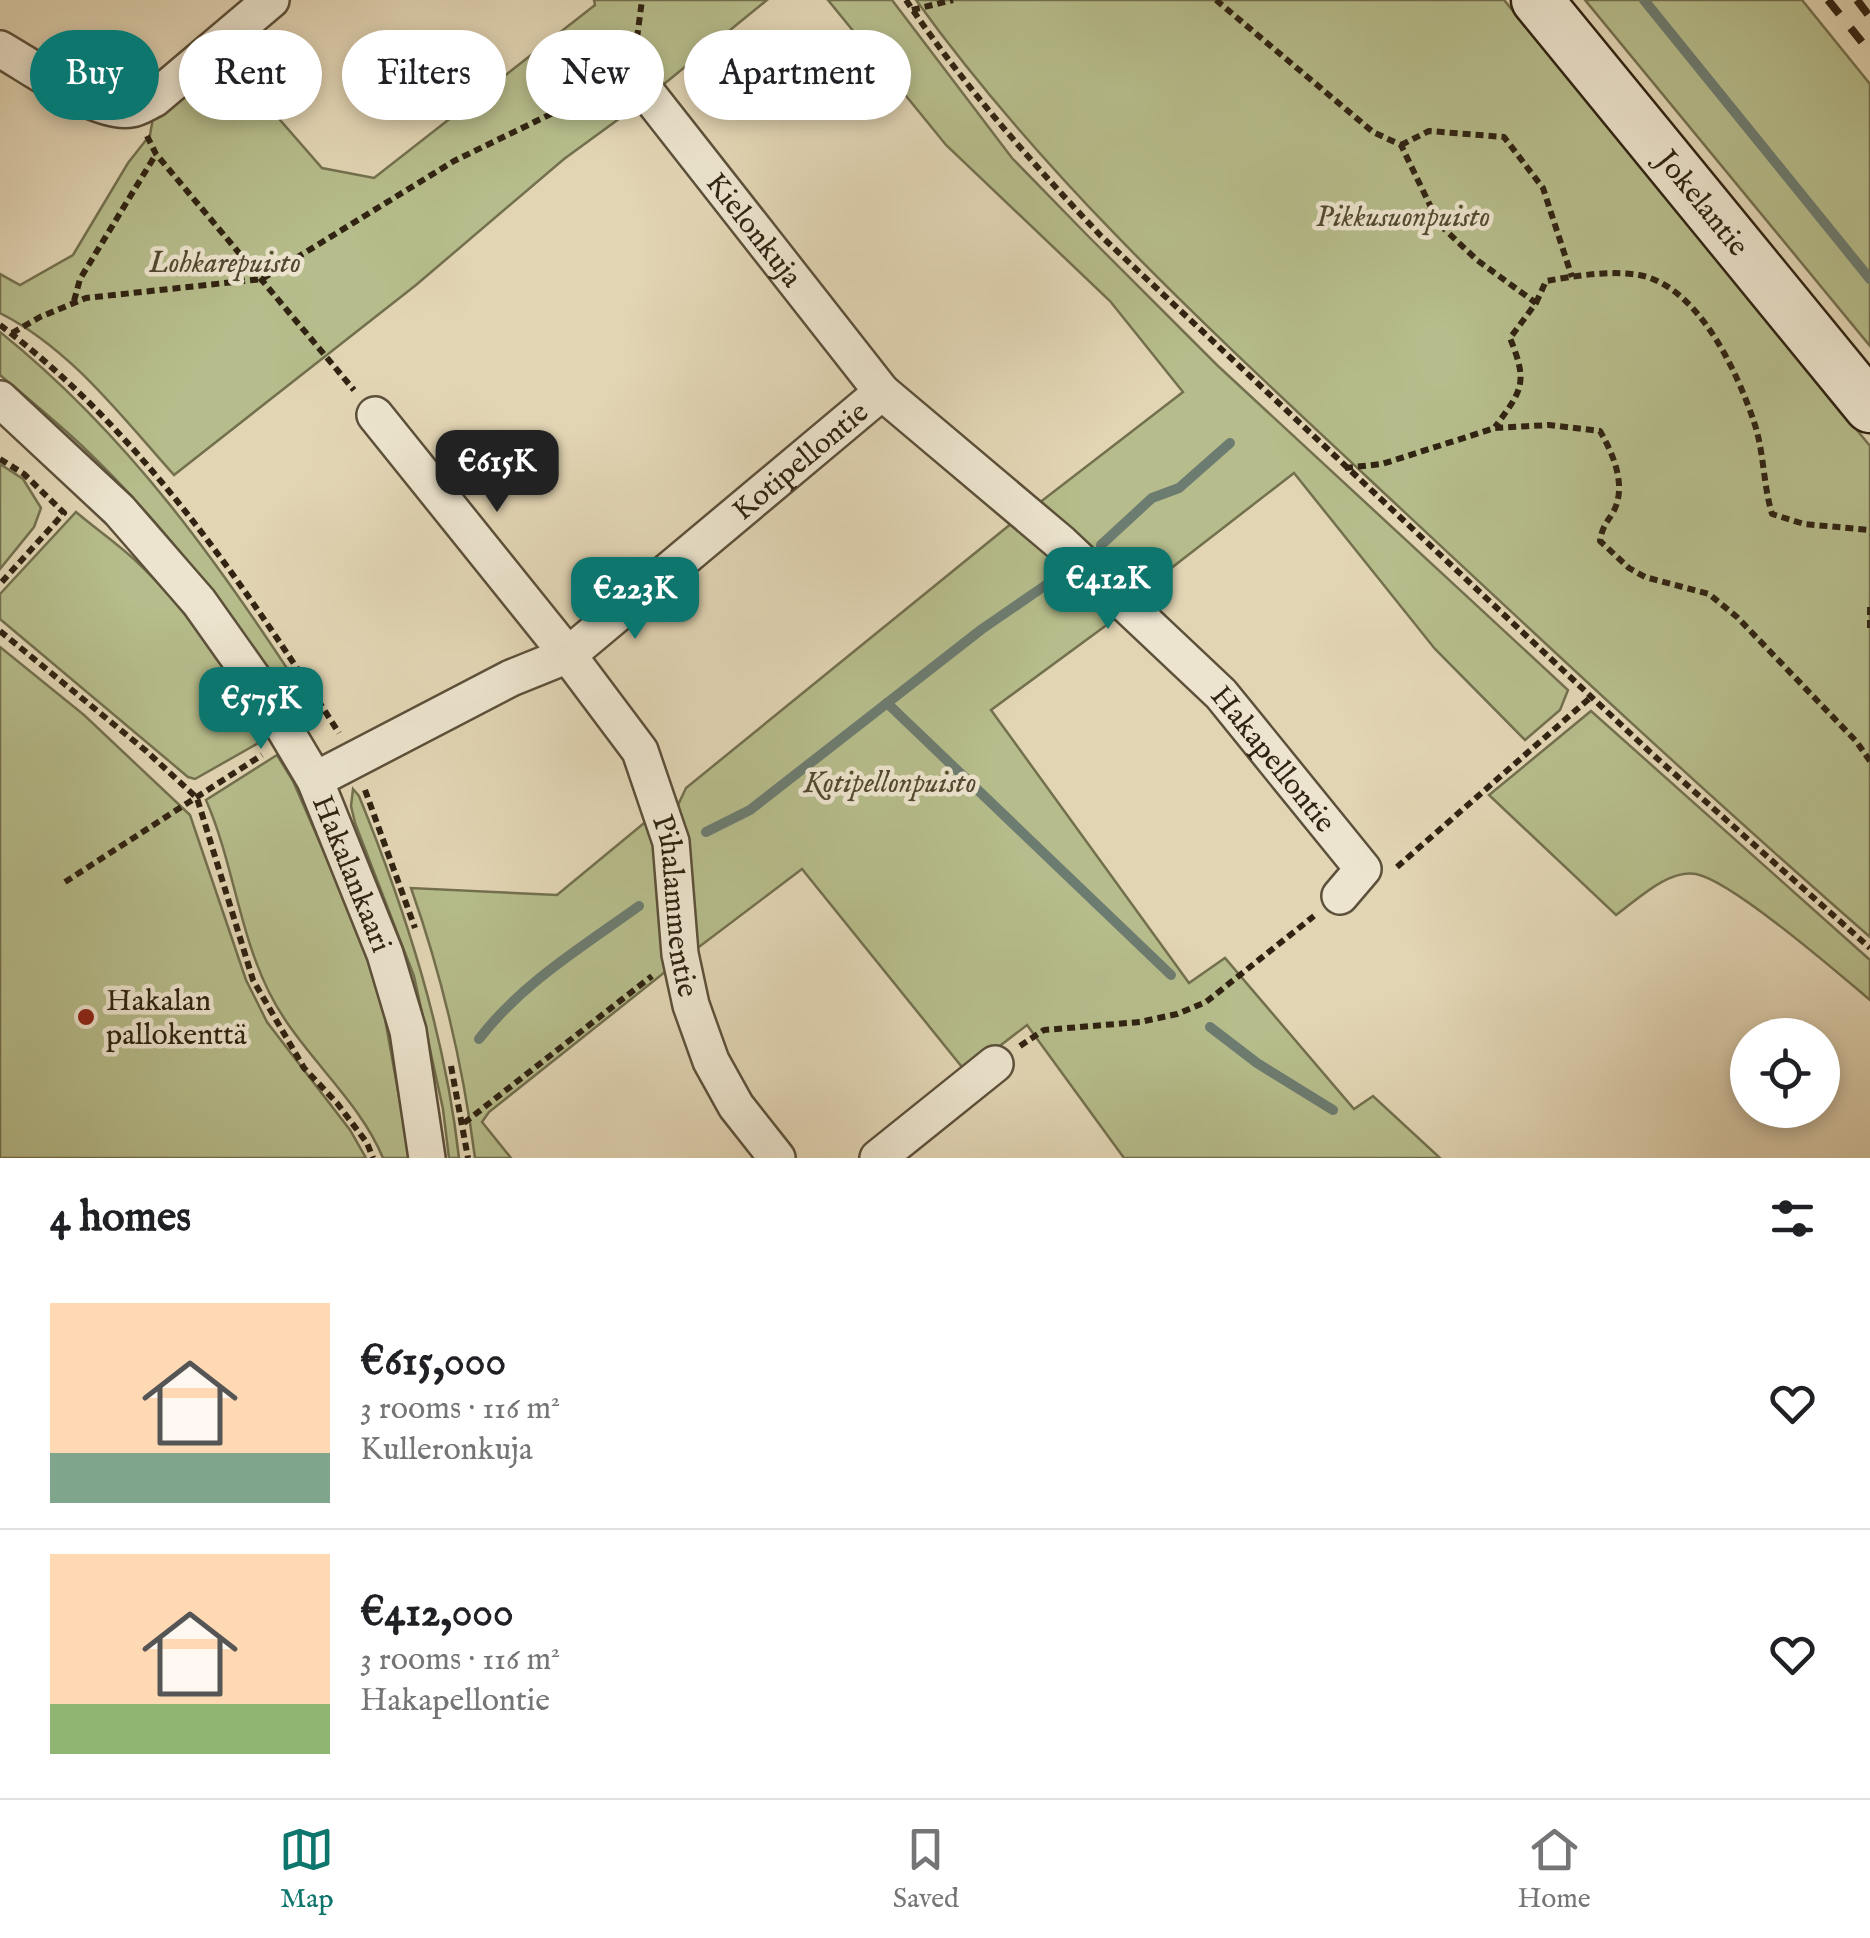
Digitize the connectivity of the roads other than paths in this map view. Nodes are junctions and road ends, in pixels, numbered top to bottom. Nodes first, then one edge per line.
1 (272, 0) edge
2 (1537, 0) edge
3 (0, 49) edge
4 (664, 114) edge
5 (882, 392) junction
6 (0, 399) edge
7 (1870, 407) edge
8 (375, 416) road end
9 (568, 656) junction
10 (315, 780) junction
11 (1340, 896) road end
12 (995, 1064) road end
13 (427, 1158) edge
14 (777, 1158) edge
15 (878, 1158) edge

1 - 3 street
2 - 7 main road, Jokelantie
4 - 5 street, Kielonkuja
5 - 9 street, Kotipellontie
5 - 11 street, Hakapellontie
6 - 10 street, Hakalankaari
8 - 9 street, Pihalammentie
9 - 10 street, Kotipellontie
9 - 14 street, Pihalammentie
10 - 13 street, Hakalankaari
12 - 15 street

